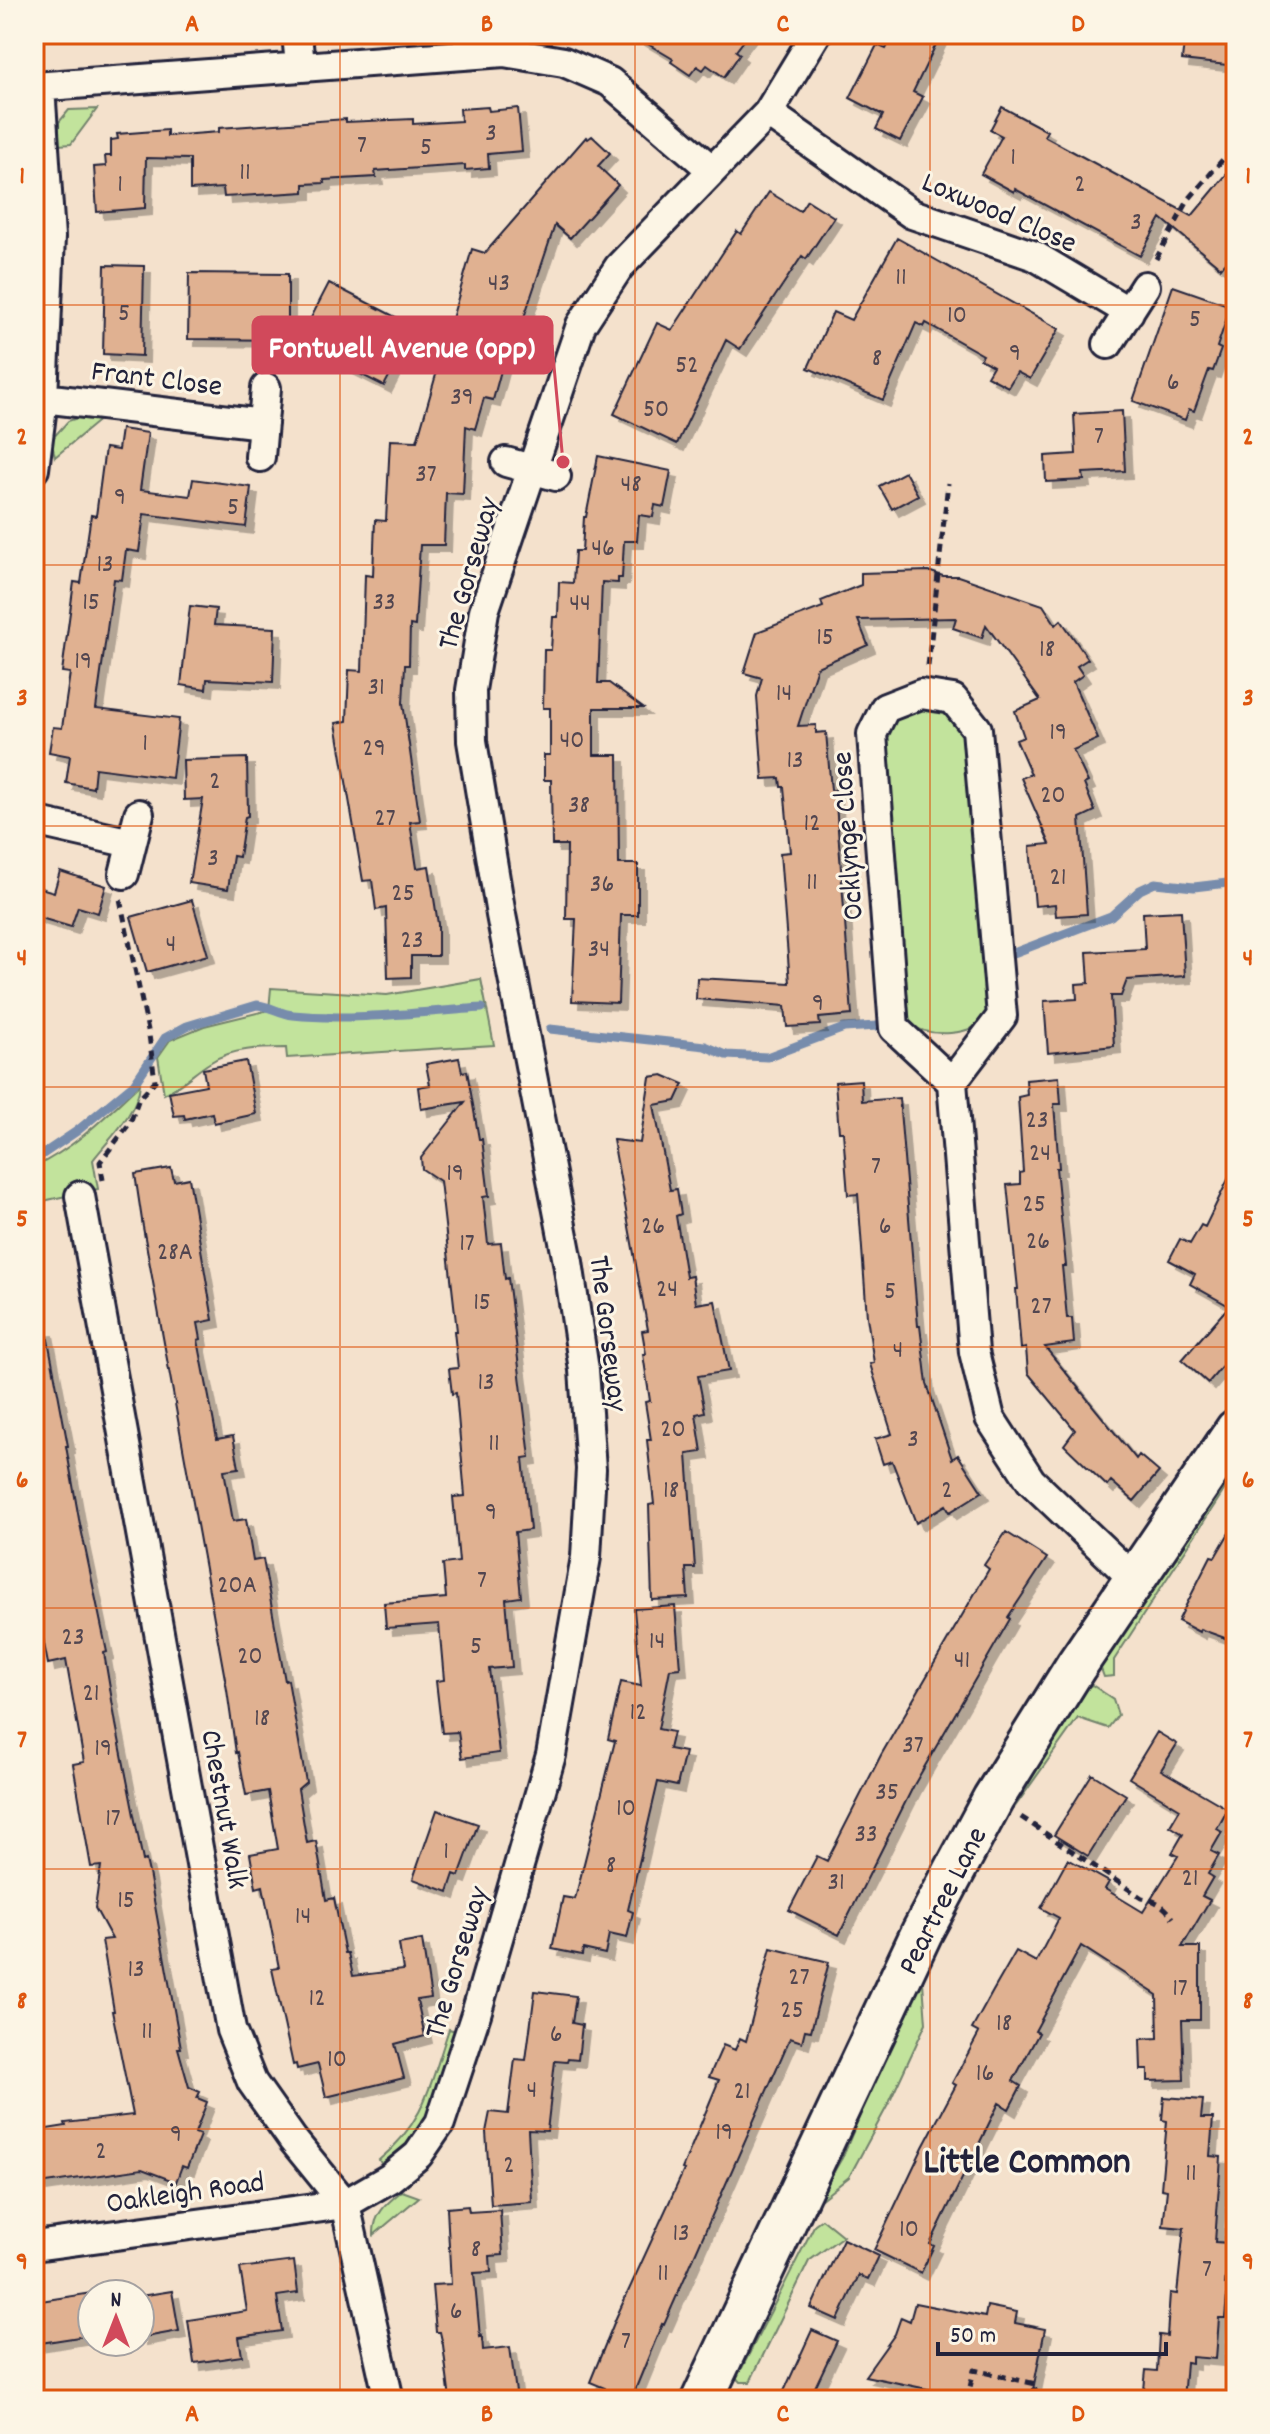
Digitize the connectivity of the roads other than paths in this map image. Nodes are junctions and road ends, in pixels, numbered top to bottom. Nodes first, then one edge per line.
1 (297, 34) edge
2 (816, 34) edge
3 (300, 66) junction
4 (37, 87) edge
5 (768, 113) junction
6 (712, 170) junction
7 (1145, 286) road end
8 (1129, 312) junction
9 (1108, 344) dead end
10 (266, 388) dead end
11 (43, 398) junction
12 (263, 424) junction
13 (260, 457) dead end
14 (34, 469) edge
15 (139, 814) dead end
16 (34, 821) edge
17 (131, 843) junction
18 (124, 874) road end
19 (952, 1082) junction
20 (81, 1201) road end
21 (1236, 1430) edge
22 (1136, 1581) junction
23 (345, 2204) junction
24 (34, 2246) edge
25 (389, 2400) edge
26 (702, 2400) edge

1 - 3 street
2 - 5 street, The Gorseway
3 - 4 street
3 - 6 street
4 - 11 street
5 - 6 street, The Gorseway
5 - 8 street, Loxwood Close
6 - 23 street, The Gorseway
7 - 8 street
8 - 9 street
10 - 12 street, Frant Close
11 - 12 street, Frant Close
11 - 14 street
12 - 13 street, Frant Close
15 - 17 street
16 - 17 street
17 - 18 street
19 - 19 street, Ocklynge Close
19 - 22 street
20 - 23 street, Chestnut Walk
21 - 22 street, Peartree Lane
22 - 26 street, Peartree Lane
23 - 24 street, Oakleigh Road
23 - 25 street, Chestnut Walk

